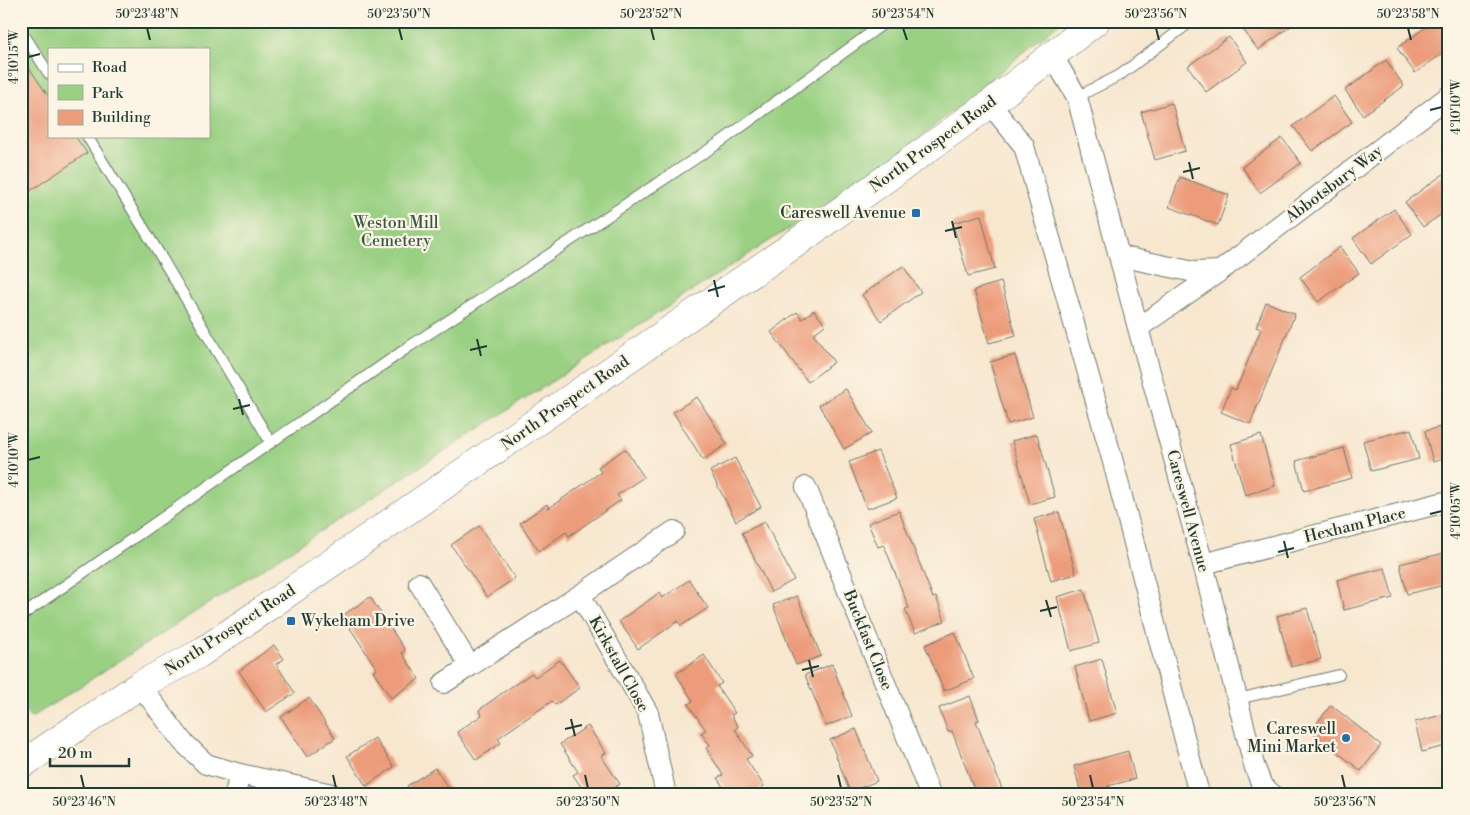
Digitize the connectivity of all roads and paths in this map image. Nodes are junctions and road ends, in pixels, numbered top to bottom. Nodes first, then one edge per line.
1 (887, 21) edge
2 (1096, 21) edge
3 (1192, 21) edge
4 (21, 30) edge
5 (1052, 55) junction
6 (48, 72) edge
7 (1449, 96) edge
8 (1077, 97) junction
9 (990, 104) junction
10 (88, 138) edge
11 (1119, 256) junction
12 (1220, 271) junction
13 (1138, 328) junction
14 (271, 443) junction
15 (806, 487) dead end
16 (1449, 501) edge
17 (674, 531) dead end
18 (1203, 564) junction
19 (419, 582) dead end
20 (580, 595) junction
21 (21, 616) edge
22 (470, 666) junction
23 (1339, 675) dead end
24 (444, 684) dead end
25 (140, 685) junction
26 (1238, 699) junction
27 (22, 761) edge
28 (240, 774) junction
29 (664, 793) edge
30 (234, 794) edge
31 (332, 794) edge
32 (930, 794) edge
33 (1199, 794) edge
34 (1272, 794) edge

1 - 14 lane
2 - 5 street, North Prospect Road
3 - 8 lane
4 - 6 lane
5 - 8 street, Careswell Avenue
5 - 9 street, North Prospect Road
7 - 12 street, Abbotsbury Way
8 - 11 street, Careswell Avenue
9 - 25 street, North Prospect Road
9 - 33 street
10 - 14 lane
11 - 12 street
11 - 13 street, Careswell Avenue
12 - 13 street, Abbotsbury Way
13 - 18 street, Careswell Avenue
14 - 21 lane
15 - 32 street, Buckfast Close
16 - 18 street, Hexham Place
17 - 20 street
18 - 26 street, Careswell Avenue
19 - 22 street
20 - 22 street
20 - 29 street, Kirkstall Close
22 - 24 street
23 - 26 lane
25 - 27 street, North Prospect Road
25 - 28 street
26 - 34 street, Careswell Avenue
28 - 30 street
28 - 31 street

